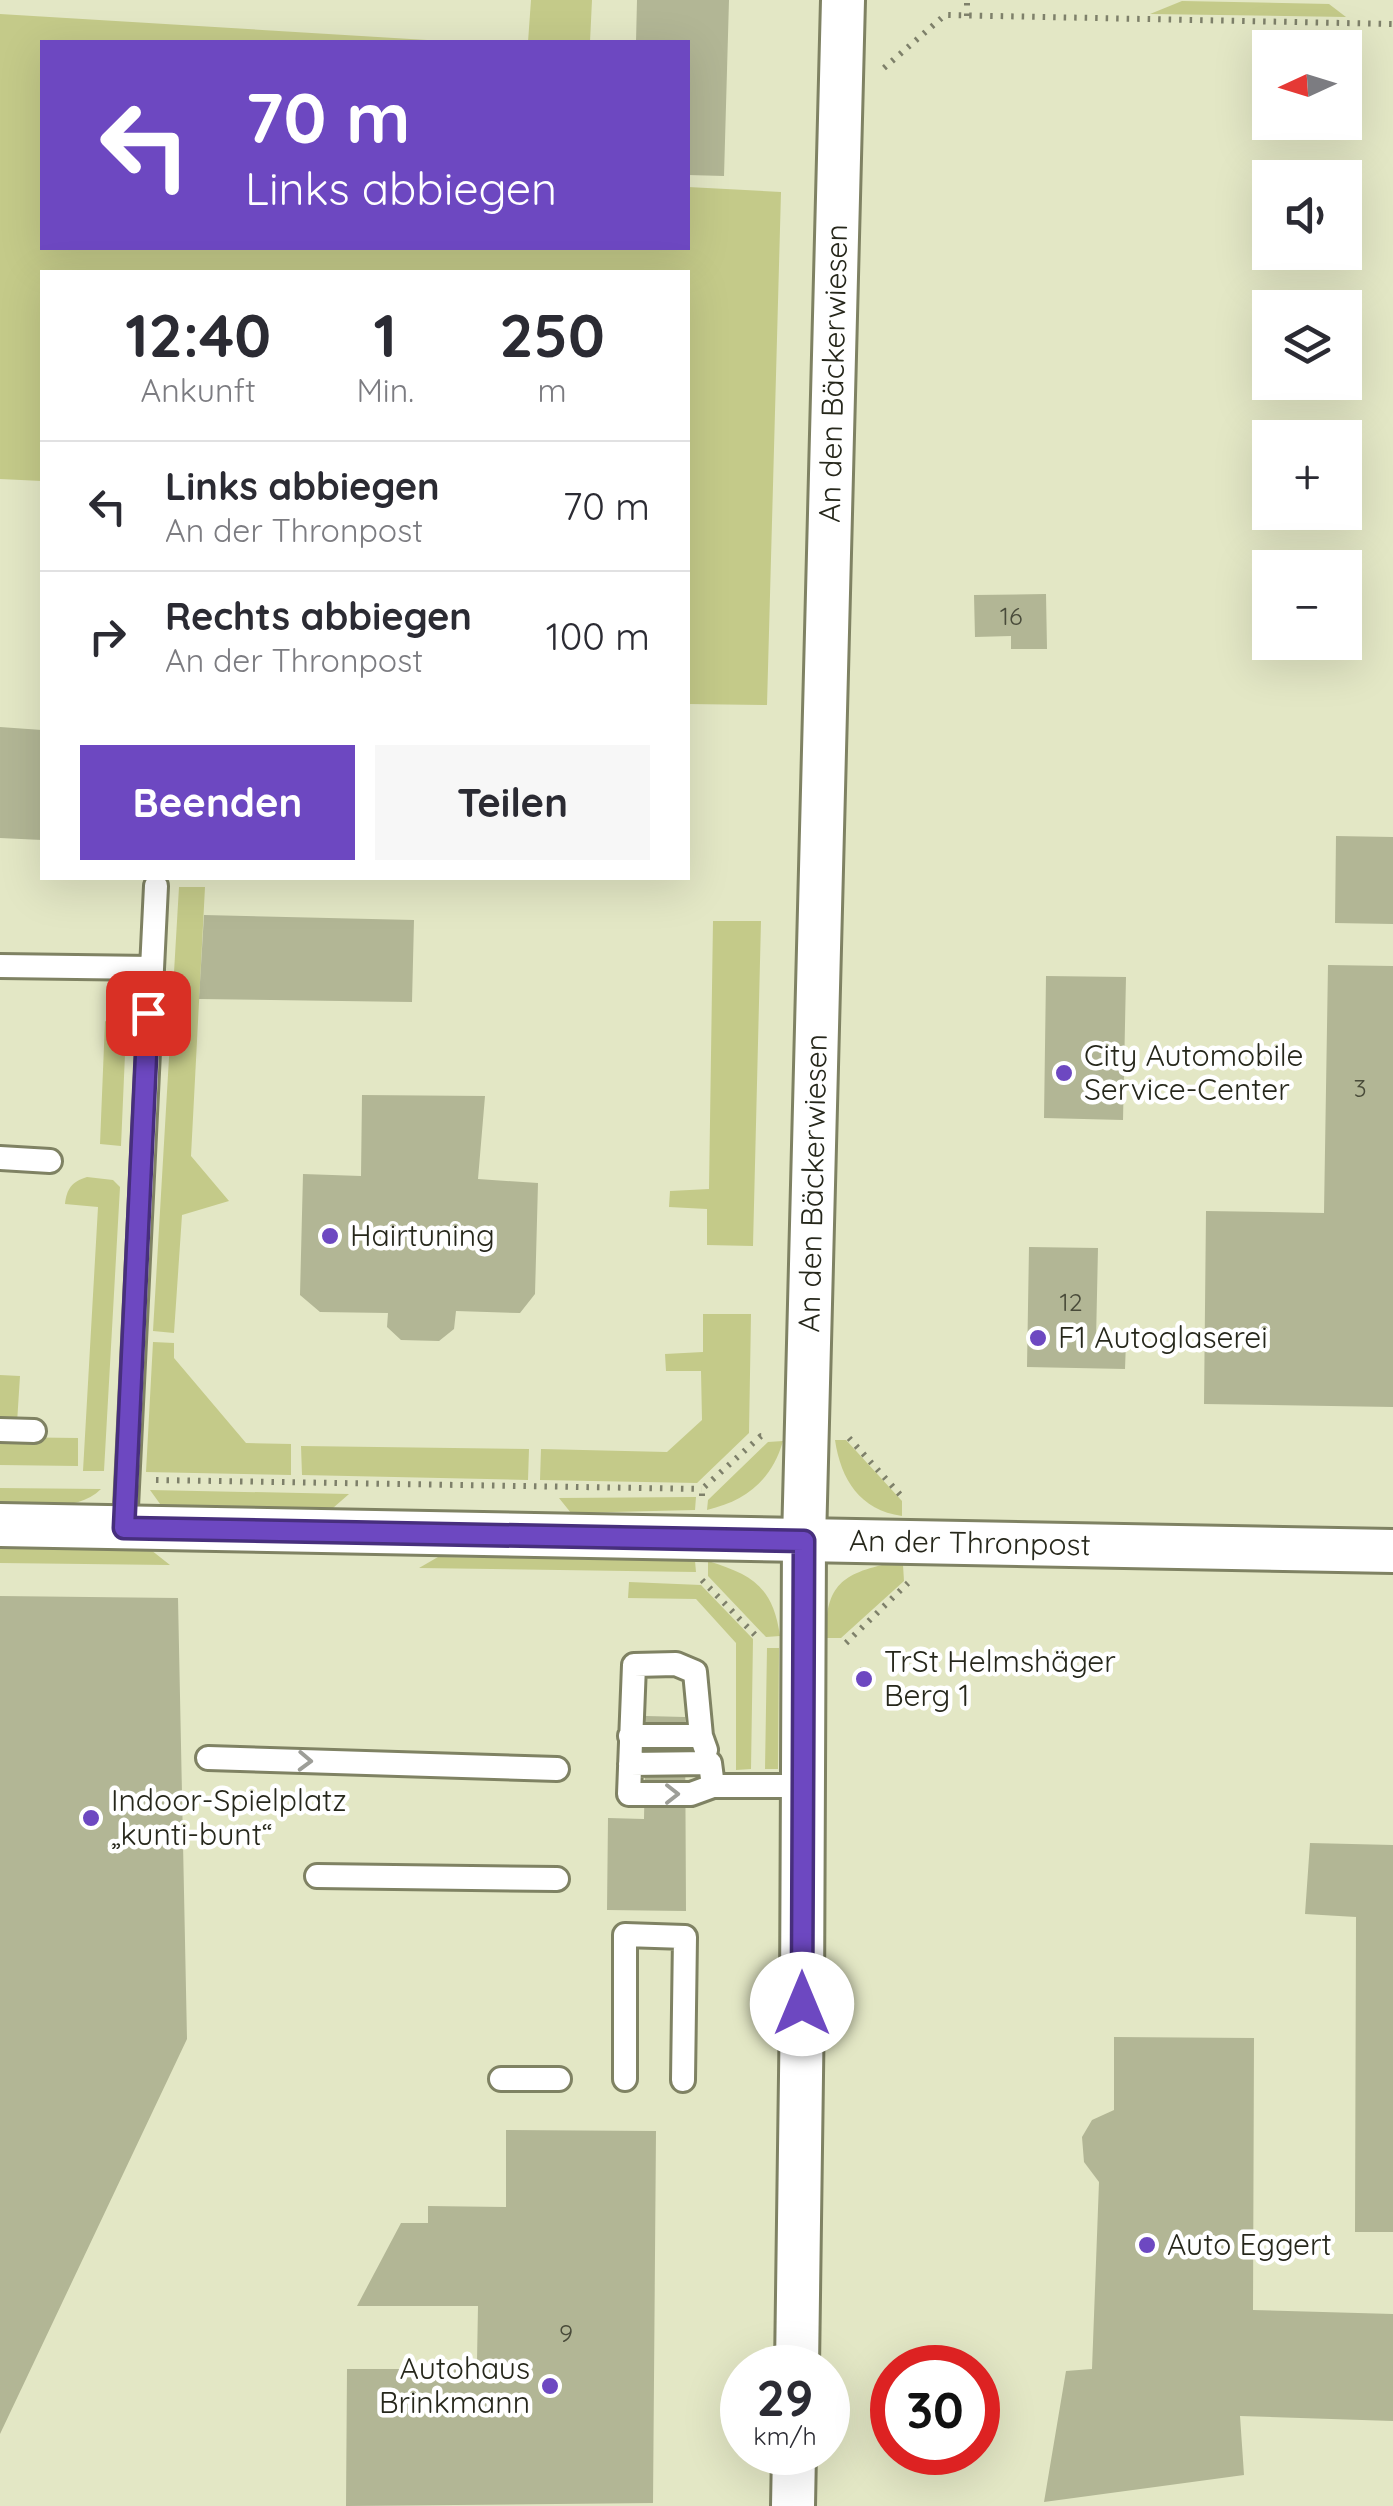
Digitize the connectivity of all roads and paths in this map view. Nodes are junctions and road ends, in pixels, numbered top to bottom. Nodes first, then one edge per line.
1 (843, 0) edge
2 (968, 0) edge
3 (967, 16) junction
4 (1393, 24) edge
5 (879, 73) dead end
6 (156, 886) dead end
7 (0, 966) edge
8 (152, 968) junction
9 (0, 1158) edge
10 (50, 1161) dead end
11 (0, 1430) edge
12 (34, 1431) dead end
13 (808, 1434) junction
14 (127, 1480) junction
15 (702, 1489) junction
16 (0, 1525) edge
17 (124, 1528) junction
18 (804, 1541) junction
19 (908, 1544) junction
20 (1393, 1551) edge
21 (702, 1559) junction
22 (802, 1644) junction
23 (630, 1736) junction
24 (701, 1736) junction
25 (208, 1758) dead end
26 (710, 1762) junction
27 (630, 1764) junction
28 (557, 1769) dead end
29 (713, 1786) junction
30 (802, 1786) junction
31 (317, 1876) dead end
32 (557, 1878) dead end
33 (501, 2079) dead end
34 (559, 2079) dead end
35 (624, 2080) dead end
36 (683, 2080) dead end
37 (796, 2345) edge
38 (794, 2475) edge
39 (793, 2506) edge

1 - 13 street, An den Bäckerwiesen
2 - 3 path
3 - 4 path
3 - 5 path
6 - 8 lane
7 - 8 lane
8 - 14 lane
9 - 10 lane
11 - 12 lane
13 - 15 path
13 - 18 street, An den Bäckerwiesen
13 - 19 path
14 - 15 path
14 - 17 lane
15 - 21 path
16 - 17 street, An der Thronpost
17 - 21 street, An der Thronpost
18 - 19 street, An der Thronpost
18 - 21 street, An der Thronpost
18 - 22 street, An den Bäckerwiesen
19 - 20 street, An der Thronpost
19 - 22 path
22 - 30 street, An den Bäckerwiesen
23 - 24 lane
23 - 24 lane
23 - 27 lane
24 - 26 lane
25 -> 28 lane
26 - 27 lane
26 - 29 lane
27 -> 29 lane
29 - 30 lane
30 - 37 street, An den Bäckerwiesen
31 - 32 lane
33 - 34 lane
35 - 36 lane
38 - 39 street

